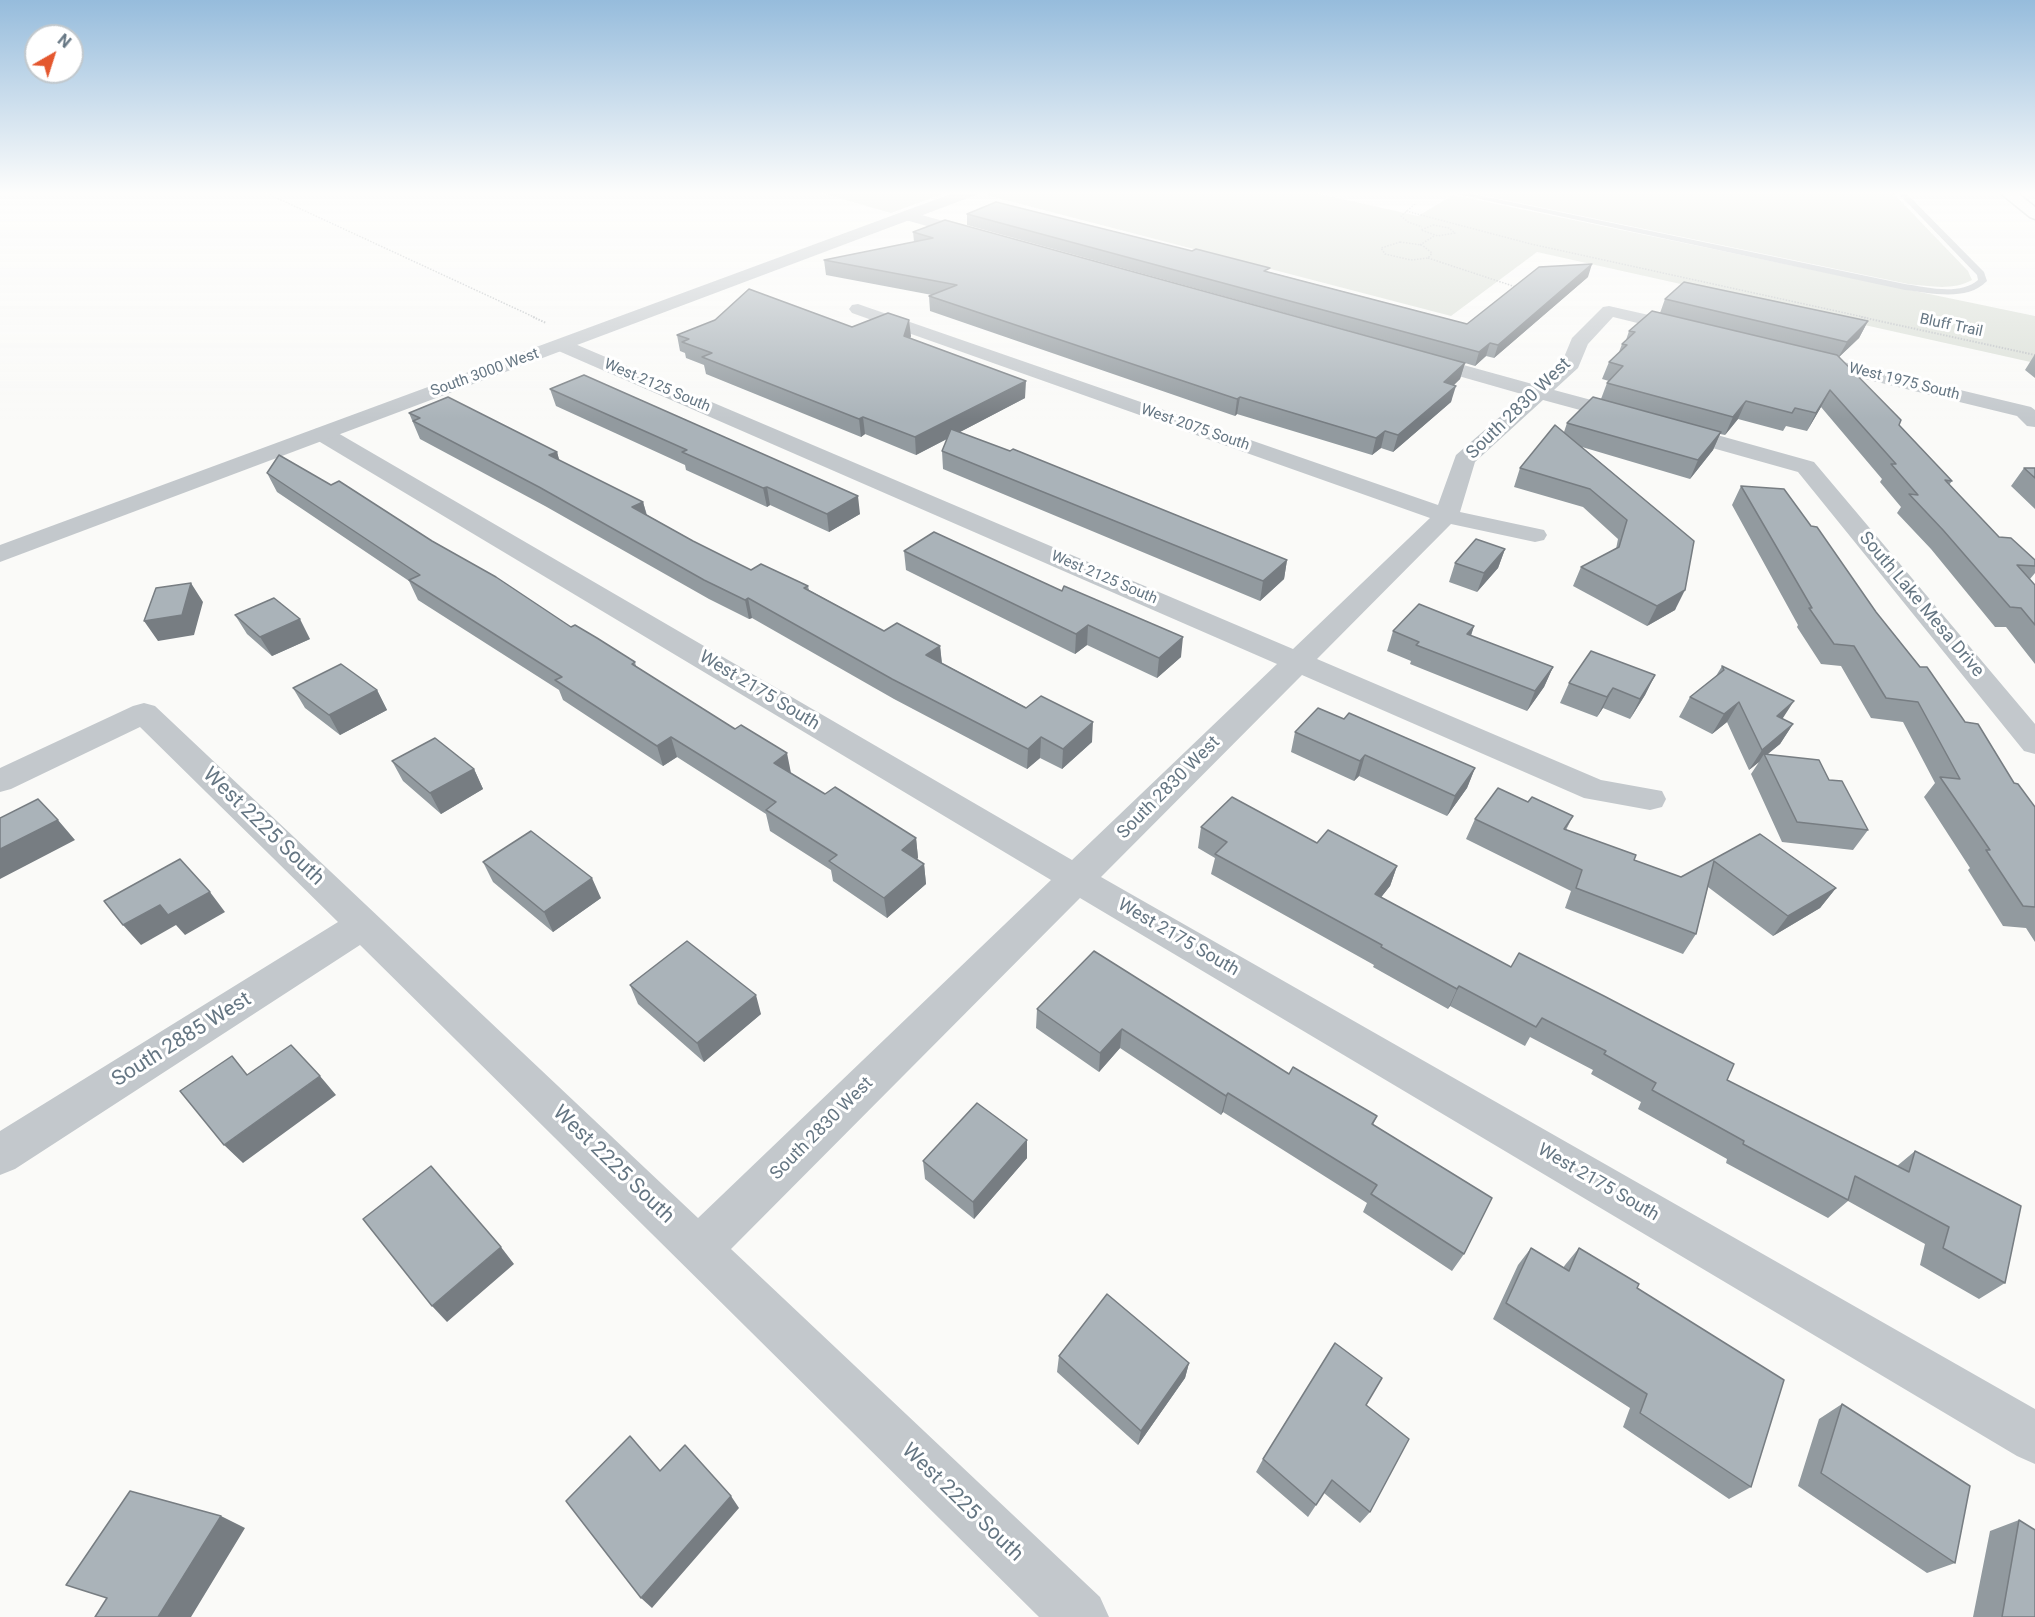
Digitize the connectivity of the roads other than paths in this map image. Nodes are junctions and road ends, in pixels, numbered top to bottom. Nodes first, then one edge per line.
1 (770, 267) edge
2 (1811, 267) edge
3 (1975, 267) edge
4 (858, 309) dead end
5 (1701, 333) edge
6 (570, 342) junction
7 (1396, 352) edge
8 (1793, 355) edge
9 (1539, 392) junction
10 (2029, 416) edge
11 (323, 434) junction
12 (1446, 516) junction
13 (1535, 535) dead end
14 (0, 554) edge
15 (1297, 662) junction
16 (2035, 744) edge
17 (0, 781) edge
18 (1650, 799) dead end
19 (1076, 879) junction
20 (364, 924) junction
21 (0, 1155) edge
22 (699, 1248) junction
23 (2035, 1438) edge
24 (1080, 1617) edge

1 - 6 street, South 3000 West
2 - 3 lane
4 - 12 street, West 2075 South
5 - 9 street, South 2830 West
6 - 11 street, South 3000 West
6 - 15 street, West 2125 South
7 - 9 street
8 - 10 street, West 1975 South
9 - 12 street, South 2830 West
9 - 16 street, South Lake Mesa Drive
11 - 14 street, South 3000 West
11 - 19 street, West 2175 South
12 - 13 street, West 2075 South
12 - 15 street, South 2830 West
15 - 18 street, West 2125 South
15 - 19 street, South 2830 West
17 - 20 street, West 2225 South
19 - 22 street, South 2830 West
19 - 23 street, West 2175 South
20 - 21 street, South 2885 West
20 - 22 street, West 2225 South
22 - 24 street, West 2225 South

